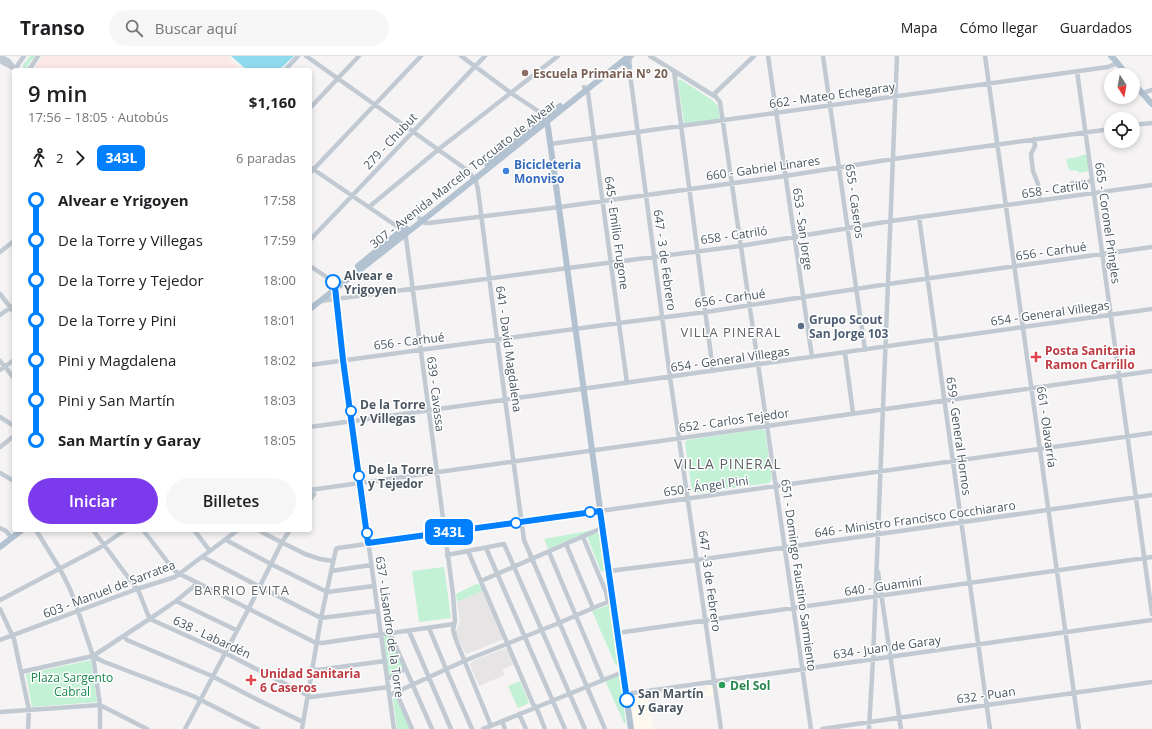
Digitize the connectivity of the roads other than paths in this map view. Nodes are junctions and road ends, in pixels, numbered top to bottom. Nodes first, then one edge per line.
1 (0, 56) edge
2 (24, 56) edge
3 (38, 56) edge
4 (298, 56) edge
5 (306, 56) edge
6 (359, 56) edge
7 (421, 56) edge
8 (461, 56) edge
9 (485, 56) edge
10 (558, 56) edge
11 (630, 56) edge
12 (650, 56) edge
13 (754, 56) edge
14 (768, 56) edge
15 (823, 56) edge
16 (897, 56) edge
17 (985, 56) edge
18 (1110, 56) edge
19 (623, 59) edge
20 (0, 61) edge
21 (1115, 64) junction
22 (475, 66) junction
23 (629, 66) junction
24 (12, 68) edge
25 (14, 68) edge
26 (17, 68) edge
27 (30, 68) edge
28 (287, 68) edge
29 (1119, 68) edge
30 (1121, 68) edge
31 (1077, 71) junction
32 (674, 72) junction
33 (338, 79) junction
34 (989, 83) junction
35 (586, 88) junction
36 (720, 88) junction
37 (1152, 90) edge
38 (1140, 91) edge
39 (512, 93) junction
40 (1143, 94) junction
41 (713, 95) junction
42 (895, 97) junction
43 (720, 102) junction
44 (1152, 104) edge
45 (375, 105) junction
46 (312, 106) edge
47 (831, 106) junction
48 (776, 113) junction
49 (546, 120) junction
50 (723, 121) junction
51 (1152, 123) edge
52 (1140, 125) edge
53 (682, 126) junction
54 (1104, 130) edge
55 (413, 132) junction
56 (638, 132) junction
57 (1085, 132) junction
58 (594, 138) junction
59 (1034, 139) junction
60 (550, 144) junction
61 (997, 144) junction
62 (439, 150) junction
63 (893, 159) junction
64 (839, 167) junction
65 (312, 169) edge
66 (312, 171) edge
67 (785, 176) junction
68 (474, 177) junction
69 (1092, 181) junction
70 (732, 183) junction
71 (1072, 183) dead end
72 (1152, 185) edge
73 (689, 188) junction
74 (1094, 193) junction
75 (646, 194) junction
76 (353, 195) junction
77 (602, 200) junction
78 (1040, 201) junction
79 (1006, 206) junction
80 (369, 207) junction
81 (560, 207) junction
82 (482, 216) junction
83 (919, 217) junction
84 (421, 219) junction
85 (891, 221) junction
86 (848, 228) junction
87 (403, 233) junction
88 (794, 236) junction
89 (312, 238) edge
90 (12, 243) edge
91 (740, 246) junction
92 (1152, 247) edge
93 (698, 251) junction
94 (0, 252) edge
95 (1102, 254) junction
96 (654, 256) junction
97 (611, 262) junction
98 (1015, 266) junction
99 (312, 267) edge
100 (568, 268) junction
101 (490, 278) junction
102 (927, 278) junction
103 (888, 284) junction
104 (335, 287) junction
105 (857, 288) junction
106 (412, 289) junction
107 (0, 294) edge
108 (803, 297) junction
109 (336, 299) junction
110 (319, 302) junction
111 (312, 303) edge
112 (12, 306) edge
113 (749, 306) junction
114 (312, 307) edge
115 (1152, 309) edge
116 (706, 312) junction
117 (0, 315) edge
118 (1111, 315) junction
119 (663, 317) junction
120 (619, 323) junction
121 (1023, 327) junction
122 (576, 328) junction
123 (497, 339) junction
124 (935, 339) junction
125 (885, 346) junction
126 (420, 350) junction
127 (866, 350) junction
128 (845, 353) junction
129 (812, 357) junction
130 (343, 360) junction
131 (0, 361) edge
132 (12, 361) edge
133 (312, 365) edge
134 (758, 365) junction
135 (4, 367) junction
136 (0, 370) edge
137 (713, 371) junction
138 (1152, 371) edge
139 (12, 376) edge
140 (1119, 376) junction
141 (670, 377) junction
142 (627, 383) junction
143 (1031, 388) junction
144 (584, 389) junction
145 (506, 400) junction
146 (944, 400) junction
147 (883, 409) junction
148 (428, 410) junction
149 (853, 413) junction
150 (0, 417) edge
151 (352, 421) junction
152 (12, 425) edge
153 (767, 426) junction
154 (312, 427) edge
155 (1152, 433) edge
156 (1128, 436) junction
157 (12, 438) edge
158 (679, 438) junction
159 (0, 447) edge
160 (1040, 449) junction
161 (592, 450) junction
162 (514, 461) junction
163 (953, 461) junction
164 (436, 472) junction
165 (880, 472) junction
166 (0, 473) edge
167 (12, 481) edge
168 (360, 482) junction
169 (775, 487) junction
170 (312, 492) edge
171 (1152, 495) edge
172 (1136, 497) junction
173 (687, 499) junction
174 (1048, 510) junction
175 (600, 511) junction
176 (521, 522) junction
177 (961, 522) junction
178 (0, 528) edge
179 (602, 528) junction
180 (15, 532) edge
181 (19, 532) edge
182 (37, 532) edge
183 (94, 532) edge
184 (122, 532) edge
185 (145, 532) edge
186 (196, 532) edge
187 (236, 532) edge
188 (263, 532) edge
189 (289, 532) edge
190 (444, 533) junction
191 (877, 534) junction
192 (11, 537) junction
193 (583, 537) junction
194 (226, 540) junction
195 (282, 542) junction
196 (368, 543) junction
197 (0, 544) edge
198 (566, 544) junction
199 (104, 545) junction
200 (0, 547) edge
201 (486, 548) junction
202 (784, 548) junction
203 (210, 551) junction
204 (468, 551) junction
205 (549, 552) junction
206 (447, 555) junction
207 (203, 557) junction
208 (1152, 557) edge
209 (1144, 558) junction
210 (532, 559) junction
211 (697, 560) junction
212 (333, 561) junction
213 (877, 561) junction
214 (271, 564) junction
215 (371, 565) junction
216 (515, 566) junction
217 (60, 569) junction
218 (1057, 570) junction
219 (331, 571) junction
220 (608, 572) junction
221 (498, 573) junction
222 (179, 574) junction
223 (481, 581) junction
224 (198, 583) junction
225 (969, 583) junction
226 (374, 586) junction
227 (260, 587) junction
228 (137, 589) junction
229 (327, 592) junction
230 (882, 596) junction
231 (875, 597) junction
232 (0, 600) edge
233 (176, 601) junction
234 (610, 602) junction
235 (249, 608) junction
236 (593, 608) junction
237 (0, 609) edge
238 (793, 609) junction
239 (78, 611) junction
240 (377, 611) junction
241 (1152, 614) edge
242 (576, 616) junction
243 (151, 618) junction
244 (321, 618) junction
245 (1152, 620) edge
246 (705, 621) junction
247 (559, 623) junction
248 (454, 624) junction
249 (429, 628) junction
250 (236, 630) junction
251 (542, 630) junction
252 (409, 631) junction
253 (1065, 632) junction
254 (390, 633) junction
255 (617, 633) junction
256 (380, 635) junction
257 (13, 636) junction
258 (124, 636) junction
259 (525, 637) junction
260 (0, 640) edge
261 (318, 643) junction
262 (507, 644) junction
263 (978, 644) junction
264 (225, 653) junction
265 (93, 656) junction
266 (891, 656) junction
267 (873, 659) junction
268 (385, 661) junction
269 (464, 661) junction
270 (313, 669) junction
271 (446, 669) junction
272 (802, 669) junction
273 (406, 670) junction
274 (21, 672) junction
275 (623, 672) junction
276 (212, 676) junction
277 (428, 678) junction
278 (387, 679) junction
279 (603, 680) junction
280 (714, 681) junction
281 (1152, 682) edge
282 (412, 685) junction
283 (389, 687) junction
284 (586, 687) junction
285 (396, 692) junction
286 (569, 693) junction
287 (1073, 693) junction
288 (626, 694) junction
289 (308, 695) junction
290 (390, 695) junction
291 (200, 699) junction
292 (553, 700) junction
293 (100, 705) junction
294 (987, 705) junction
295 (536, 707) junction
296 (29, 710) junction
297 (0, 712) edge
298 (519, 714) junction
299 (899, 717) junction
300 (502, 721) junction
301 (304, 722) junction
302 (869, 722) junction
303 (487, 728) edge
304 (28, 729) edge
305 (100, 729) edge
306 (147, 729) edge
307 (185, 729) edge
308 (258, 729) edge
309 (302, 729) edge
310 (394, 729) edge
311 (412, 729) edge
312 (432, 729) edge
313 (451, 729) edge
314 (472, 729) edge
315 (505, 729) edge
316 (526, 729) edge
317 (545, 729) edge
318 (565, 729) edge
319 (585, 729) edge
320 (604, 729) edge
321 (631, 729) edge
322 (721, 729) edge
323 (811, 729) edge
324 (822, 729) edge
325 (869, 729) edge
326 (901, 729) edge
327 (990, 729) edge
328 (1078, 729) edge

1 - 25 street
2 - 26 street
3 - 27 street
4 - 28 street
5 - 33 street
6 - 33 street
7 - 45 street
8 - 22 street
9 - 22 street, 279 - Chubut
10 - 39 street
11 - 19 main road, 307 - Avenida Marcelo Torcuato de Alvear
11 - 23 street, 647 - 3 de Febrero
12 - 32 street
13 - 36 street
14 - 48 street, 653 - San Jorge
15 - 47 street, 655 - Caseros
16 - 42 street
17 - 34 street, 661 - Olavarría
18 - 21 main road
18 - 30 main road
19 - 23 main road
19 - 35 main road, 307 - Avenida Marcelo Torcuato de Alvear
20 - 24 street
21 - 29 main road
21 - 31 street, 662 - Mateo Echegaray
22 - 39 street
22 - 55 street, 279 - Chubut
23 - 56 street, 647 - 3 de Febrero
31 - 34 street, 662 - Mateo Echegaray
31 - 57 street, 665 - Coronel Pringles
32 - 41 street
32 - 53 street
33 - 45 street
33 - 46 street
34 - 42 street, 662 - Mateo Echegaray
34 - 61 street, 661 - Olavarría
35 - 49 main road, 307 - Avenida Marcelo Torcuato de Alvear
35 - 58 street, 645 - Emilio Frugone
36 - 41 street
36 - 43 street, 651 - Domingo Faustino Sarmiento
37 - 40 street
38 - 40 main road
39 - 49 street
39 - 62 street
40 - 44 main road
41 - 43 street
42 - 47 street, 662 - Mateo Echegaray
42 - 63 street
43 - 50 street, 651 - Domingo Faustino Sarmiento
45 - 55 street
45 - 65 street
47 - 48 street, 662 - Mateo Echegaray
47 - 64 street, 655 - Caseros
48 - 50 street, 662 - Mateo Echegaray
48 - 67 street, 653 - San Jorge
49 - 60 main road
49 - 68 main road, 307 - Avenida Marcelo Torcuato de Alvear
50 - 53 street, 662 - Mateo Echegaray
50 - 70 street, 651 - Domingo Faustino Sarmiento
51 - 52 street
53 - 56 street, 662 - Mateo Echegaray
53 - 73 street
54 - 57 street, 660 - Gabriel Linares
55 - 62 street
55 - 76 street, 279 - Chubut
56 - 58 street, 662 - Mateo Echegaray
56 - 75 street, 647 - 3 de Febrero
57 - 59 street, 660 - Gabriel Linares
57 - 69 street, 665 - Coronel Pringles
58 - 60 street, 662 - Mateo Echegaray
58 - 77 street, 645 - Emilio Frugone
59 - 61 street, 660 - Gabriel Linares
59 - 78 street
60 - 81 main road
61 - 63 street, 660 - Gabriel Linares
61 - 79 street, 661 - Olavarría
62 - 68 street
62 - 80 street
63 - 64 street, 660 - Gabriel Linares
63 - 85 street
64 - 67 street, 660 - Gabriel Linares
64 - 86 street, 655 - Caseros
66 - 76 street
67 - 70 street, 660 - Gabriel Linares
67 - 88 street, 653 - San Jorge
68 - 82 street, 641 - David Magdalena
68 - 84 main road, 307 - Avenida Marcelo Torcuato de Alvear
69 - 71 street
69 - 74 street, 665 - Coronel Pringles
70 - 73 street, 660 - Gabriel Linares
70 - 91 street, 651 - Domingo Faustino Sarmiento
72 - 74 street, 658 - Catriló
73 - 75 street, 660 - Gabriel Linares
73 - 93 street
74 - 78 street, 658 - Catriló
74 - 95 street, 665 - Coronel Pringles
75 - 77 street, 660 - Gabriel Linares
75 - 96 street, 647 - 3 de Febrero
76 - 80 street
76 - 89 street, 279 - Chubut
77 - 81 street, 660 - Gabriel Linares
77 - 97 street, 645 - Emilio Frugone
78 - 79 street, 658 - Catriló
79 - 83 street, 658 - Catriló
79 - 98 street, 661 - Olavarría
80 - 87 street
81 - 82 street, 660 - Gabriel Linares
81 - 100 main road
82 - 84 street, 660 - Gabriel Linares
82 - 101 street, 641 - David Magdalena
83 - 85 street, 658 - Catriló
83 - 102 street, 659 - General Hornos
84 - 87 main road, 307 - Avenida Marcelo Torcuato de Alvear
85 - 86 street, 658 - Catriló
85 - 103 street
86 - 88 street, 658 - Catriló
86 - 105 street, 655 - Caseros
87 - 104 main road, 307 - Avenida Marcelo Torcuato de Alvear
87 - 106 street, 639 - Cavassa
88 - 91 street, 658 - Catriló
88 - 108 street, 653 - San Jorge
90 - 94 street
91 - 93 street, 658 - Catriló
91 - 113 street, 651 - Domingo Faustino Sarmiento
92 - 95 street, 656 - Carhué
93 - 96 street, 658 - Catriló
93 - 116 street
95 - 98 street, 656 - Carhué
95 - 118 street, 665 - Coronel Pringles
96 - 97 street, 658 - Catriló
96 - 119 street, 647 - 3 de Febrero
97 - 100 street, 658 - Catriló
97 - 120 street, 645 - Emilio Frugone
98 - 102 street, 656 - Carhué
98 - 121 street, 661 - Olavarría
99 - 104 street
100 - 101 street, 658 - Catriló
100 - 122 main road
101 - 106 street, 658 - Catriló
101 - 123 street, 641 - David Magdalena
102 - 103 street, 656 - Carhué
102 - 124 street, 659 - General Hornos
103 - 105 street, 656 - Carhué
103 - 125 street
104 - 109 street, 637 - Lisandro de la Torre
104 - 110 main road, 307 - Avenida Marcelo Torcuato de Alvear
104 - 111 main road, 307 - Avenida Marcelo Torcuato de Alvear
105 - 108 street, 656 - Carhué
105 - 127 street, 655 - Caseros
106 - 109 street, 658 - Catriló
106 - 126 street, 639 - Cavassa
107 - 112 street
108 - 113 street, 656 - Carhué
108 - 129 street, 653 - San Jorge
109 - 110 street, 658 - Catriló
109 - 130 street, 637 - Lisandro de la Torre
110 - 114 main road, 307 - Avenida Marcelo Torcuato de Alvear
112 - 117 street
113 - 116 street, 656 - Carhué
113 - 134 street, 651 - Domingo Faustino Sarmiento
115 - 118 street, 654 - General Villegas
116 - 119 street, 656 - Carhué
116 - 137 street
118 - 121 street, 654 - General Villegas
118 - 140 street, 665 - Coronel Pringles
119 - 120 street, 656 - Carhué
119 - 141 street, 647 - 3 de Febrero
120 - 122 street, 656 - Carhué
120 - 142 street, 645 - Emilio Frugone
121 - 124 street, 654 - General Villegas
121 - 143 street, 661 - Olavarría
122 - 123 street, 656 - Carhué
122 - 144 main road
123 - 126 street, 656 - Carhué
123 - 145 street, 641 - David Magdalena
124 - 125 street, 654 - General Villegas
124 - 146 street, 659 - General Hornos
125 - 127 street, 654 - General Villegas
125 - 147 street
126 - 130 street, 656 - Carhué
126 - 148 street, 639 - Cavassa
127 - 128 street, 654 - General Villegas
128 - 129 street, 654 - General Villegas
128 - 149 street
129 - 134 street, 654 - General Villegas
130 - 133 street, 656 - Carhué
130 - 151 street, 637 - Lisandro de la Torre
131 - 135 street
132 - 135 street
134 - 137 street, 654 - General Villegas
134 - 153 street, 651 - Domingo Faustino Sarmiento
135 - 136 street
135 - 139 street
137 - 141 street, 654 - General Villegas
138 - 140 street, 652 - Carlos Tejedor
140 - 143 street, 652 - Carlos Tejedor
140 - 156 street, 665 - Coronel Pringles
141 - 142 street, 654 - General Villegas
141 - 158 street, 647 - 3 de Febrero
142 - 144 street, 654 - General Villegas
143 - 146 street, 652 - Carlos Tejedor
143 - 160 street, 661 - Olavarría
144 - 145 street, 654 - General Villegas
144 - 161 main road
145 - 148 street, 654 - General Villegas
145 - 162 street, 641 - David Magdalena
146 - 147 street, 652 - Carlos Tejedor
146 - 163 street, 659 - General Hornos
147 - 149 street, 652 - Carlos Tejedor
147 - 165 street
148 - 151 street, 654 - General Villegas
148 - 164 street, 639 - Cavassa
149 - 153 street, 652 - Carlos Tejedor
150 - 152 street
151 - 154 street, 654 - General Villegas
151 - 168 street, 637 - Lisandro de la Torre
153 - 158 street, 652 - Carlos Tejedor
153 - 169 street, 651 - Domingo Faustino Sarmiento
155 - 156 street, 650 - Ángel Pini
156 - 160 street, 650 - Ángel Pini
156 - 172 street, 665 - Coronel Pringles
157 - 159 street
158 - 161 street, 652 - Carlos Tejedor
158 - 173 street, 647 - 3 de Febrero
160 - 163 street, 650 - Ángel Pini
160 - 174 street, 661 - Olavarría
161 - 162 street, 652 - Carlos Tejedor
161 - 175 main road
162 - 164 street, 652 - Carlos Tejedor
162 - 176 street, 641 - David Magdalena
163 - 165 street, 650 - Ángel Pini
163 - 177 street, 659 - General Hornos
164 - 168 street, 652 - Carlos Tejedor
164 - 190 street, 639 - Cavassa
165 - 169 street, 650 - Ángel Pini
165 - 191 street
166 - 167 street
168 - 170 street, 652 - Carlos Tejedor
168 - 196 street, 637 - Lisandro de la Torre
169 - 173 street, 650 - Ángel Pini
169 - 202 street, 651 - Domingo Faustino Sarmiento
171 - 172 street, 646 - Ministro Francisco Cocchiararo
172 - 174 street, 646 - Ministro Francisco Cocchiararo
172 - 209 street, 665 - Coronel Pringles
173 - 175 street, 650 - Ángel Pini
173 - 211 street, 647 - 3 de Febrero
174 - 177 street, 646 - Ministro Francisco Cocchiararo
174 - 218 street, 661 - Olavarría
175 - 176 street, 650 - Ángel Pini
175 - 179 main road
176 - 190 street, 650 - Ángel Pini
176 - 210 street, 641 - David Magdalena
177 - 191 street, 646 - Ministro Francisco Cocchiararo
177 - 225 street, 659 - General Hornos
178 - 192 street
179 - 193 street
179 - 220 main road
180 - 192 main road
181 - 192 main road
182 - 217 street
183 - 199 street
184 - 199 street
185 - 222 street
186 - 203 street
187 - 194 street, 603 - Manuel de Sarratea
188 - 195 street
189 - 195 street
190 - 196 street, 650 - Ángel Pini
190 - 206 street, 639 - Cavassa
191 - 202 street, 646 - Ministro Francisco Cocchiararo
191 - 213 street
192 - 197 main road
192 - 200 main road
193 - 198 street
193 - 234 street
194 - 203 street, 603 - Manuel de Sarratea
194 - 214 street
195 - 212 street
195 - 214 street
196 - 212 street, 650 - Ángel Pini
196 - 215 street, 637 - Lisandro de la Torre
198 - 205 street
198 - 236 street
199 - 217 street
199 - 228 street
201 - 204 street
201 - 216 street
201 - 221 street
202 - 211 street, 646 - Ministro Francisco Cocchiararo
202 - 238 street, 651 - Domingo Faustino Sarmiento
203 - 207 street, 603 - Manuel de Sarratea
204 - 206 street
204 - 223 street
205 - 210 street
205 - 242 street
206 - 248 street, 639 - Cavassa
207 - 222 street, 603 - Manuel de Sarratea
207 - 227 street
208 - 209 street, 640 - Guaminí
209 - 218 street, 640 - Guaminí
209 - 241 street, 665 - Coronel Pringles
210 - 216 street
210 - 247 street, 641 - David Magdalena
211 - 220 street, 646 - Ministro Francisco Cocchiararo
211 - 246 street, 647 - 3 de Febrero
212 - 219 street
213 - 230 street
213 - 231 street
214 - 227 street
214 - 229 street
215 - 219 street
215 - 226 street, 637 - Lisandro de la Torre
216 - 221 street
216 - 251 street
217 - 232 street
217 - 239 street
218 - 225 street, 640 - Guaminí
218 - 253 street, 661 - Olavarría
219 - 229 street
220 - 234 main road
221 - 223 street
221 - 259 street
222 - 224 street
222 - 228 street, 603 - Manuel de Sarratea
223 - 262 street
224 - 233 street
224 - 235 street
225 - 230 street, 640 - Guaminí
225 - 263 street, 659 - General Hornos
226 - 229 street
226 - 240 street, 637 - Lisandro de la Torre
227 - 235 street
227 - 244 street
228 - 239 street, 603 - Manuel de Sarratea
228 - 243 street
229 - 244 street
230 - 231 street, 640 - Guaminí
230 - 266 street
231 - 238 street, 640 - Guaminí
231 - 267 street
233 - 243 street
233 - 250 street
234 - 236 street
234 - 255 main road
235 - 250 street
235 - 261 street
236 - 242 street
237 - 257 street
238 - 246 street, 640 - Guaminí
238 - 272 street, 651 - Domingo Faustino Sarmiento
239 - 257 street, 603 - Manuel de Sarratea
239 - 265 street
240 - 244 street
240 - 256 street, 637 - Lisandro de la Torre
242 - 247 street
242 - 279 street
243 - 258 street
243 - 264 street, 638 - Labardén
244 - 261 street
245 - 253 street, 634 - Juan de Garay
246 - 255 street, 640 - Guaminí
246 - 280 street, 647 - 3 de Febrero
247 - 251 street
247 - 284 street, 641 - David Magdalena
248 - 249 street
248 - 269 street, 639 - Cavassa
249 - 252 street
249 - 271 street
250 - 264 street
251 - 259 street
251 - 286 street
252 - 254 street
252 - 277 street
253 - 263 street, 634 - Juan de Garay
253 - 287 street, 661 - Olavarría
254 - 256 street
254 - 273 street
255 - 275 main road
256 - 261 street
256 - 268 street, 637 - Lisandro de la Torre
257 - 260 street, 603 - Manuel de Sarratea
257 - 274 street
258 - 265 street
258 - 276 street
259 - 262 street
259 - 292 street
261 - 270 street
262 - 269 street
262 - 295 street
263 - 266 street, 634 - Juan de Garay
263 - 294 street, 659 - General Hornos
264 - 276 street
264 - 289 street, 638 - Labardén
265 - 274 street
265 - 291 street
265 - 293 street
266 - 267 street, 634 - Juan de Garay
266 - 299 street
267 - 272 street, 634 - Juan de Garay
267 - 302 street
268 - 270 street
268 - 278 street, 637 - Lisandro de la Torre
269 - 271 street
269 - 303 street, 639 - Cavassa
270 - 289 street
271 - 277 street
271 - 314 street
272 - 280 street, 634 - Juan de Garay
272 - 323 street, 651 - Domingo Faustino Sarmiento
273 - 278 street
273 - 282 street
274 - 296 street
275 - 279 street
275 - 288 main road
276 - 291 street
276 - 301 street
277 - 282 street
277 - 313 street
278 - 283 street, 637 - Lisandro de la Torre
279 - 284 street
280 - 288 street, 634 - Juan de Garay
280 - 322 street, 647 - 3 de Febrero
281 - 287 street, 632 - Puan
282 - 285 street
282 - 312 street
283 - 289 street, 638 - Labardén
283 - 290 street, 637 - Lisandro de la Torre
284 - 286 street
284 - 320 street, 641 - David Magdalena
285 - 290 street
285 - 311 street
286 - 292 street
286 - 319 street
287 - 294 street, 632 - Puan
287 - 328 street, 661 - Olavarría
288 - 321 main road
289 - 301 street
290 - 310 street, 637 - Lisandro de la Torre
291 - 307 street
291 - 308 street
292 - 295 street
292 - 318 street
293 - 296 street
293 - 305 street
293 - 306 street
294 - 299 street, 632 - Puan
294 - 327 street, 659 - General Hornos
295 - 298 street
295 - 317 street
296 - 297 street
296 - 304 street
298 - 300 street
298 - 316 street
299 - 302 street, 632 - Puan
299 - 326 street
300 - 303 street
300 - 315 street
301 - 309 street
302 - 324 street, 632 - Puan
302 - 325 street

